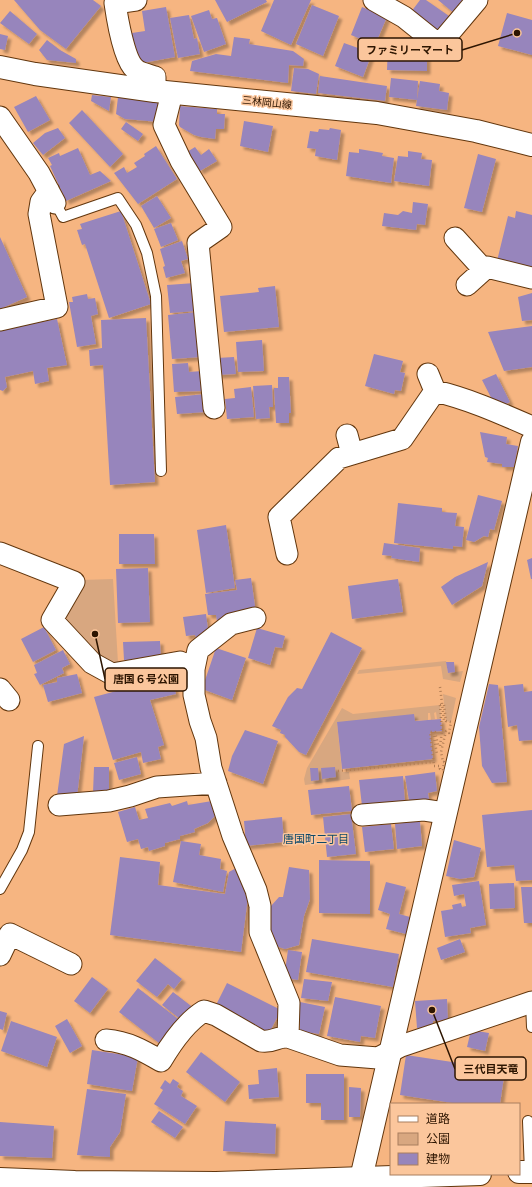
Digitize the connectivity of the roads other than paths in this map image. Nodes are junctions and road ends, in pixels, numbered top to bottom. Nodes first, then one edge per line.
1 (136, 0) edge
2 (374, 0) edge
3 (477, 0) edge
4 (0, 67) edge
5 (164, 92) junction
6 (0, 117) edge
7 (532, 145) edge
8 (52, 198) junction
9 (455, 238) dead end
10 (484, 270) junction
11 (532, 278) edge
12 (467, 285) dead end
13 (0, 320) edge
14 (214, 408) dead end
15 (532, 427) edge
16 (532, 442) edge
17 (161, 471) dead end
18 (0, 553) edge
19 (287, 554) dead end
20 (255, 618) dead end
21 (194, 669) junction
22 (38, 746) dead end
23 (216, 783) junction
24 (59, 805) dead end
25 (445, 813) junction
26 (362, 815) dead end
27 (0, 889) edge
28 (0, 955) edge
29 (70, 964) dead end
30 (532, 1011) edge
31 (532, 1027) edge
32 (288, 1037) junction
33 (106, 1040) dead end
34 (390, 1052) junction
35 (526, 1121) edge
36 (527, 1172) edge
37 (467, 1175) edge
38 (0, 1179) edge
39 (360, 1183) edge

1 - 5 street
2 - 3 street
4 - 5 main road, 三林岡山線
5 - 7 main road, 三林岡山線
5 - 14 street
6 - 8 street
8 - 13 street
8 - 17 lane
9 - 10 street
10 - 11 street
10 - 12 street
15 - 19 street
16 - 25 main road
18 - 21 street
20 - 21 street
21 - 23 street
22 - 27 lane
23 - 24 street
23 - 32 street
25 - 26 street
25 - 34 main road
28 - 29 street
30 - 31 lane
30 - 34 street
32 - 33 street
32 - 34 street
34 - 39 main road
35 - 36 lane
37 - 39 main road
38 - 39 main road

